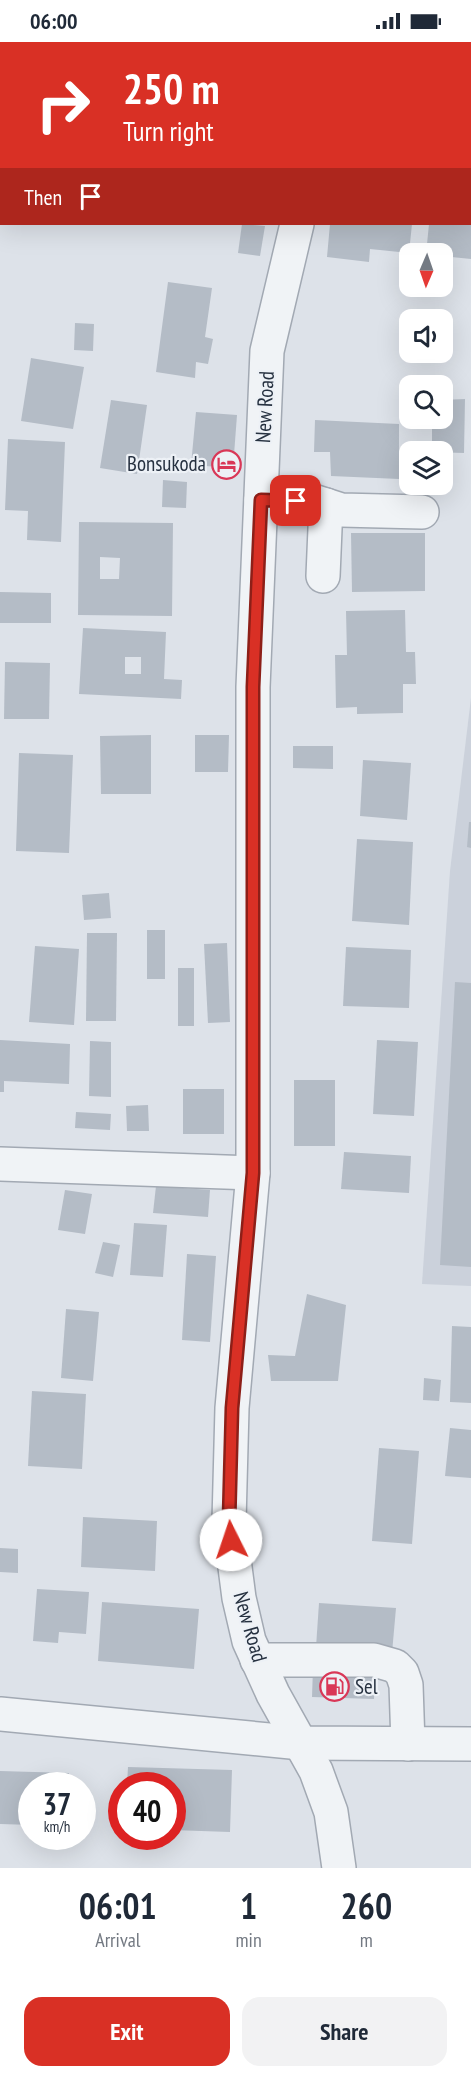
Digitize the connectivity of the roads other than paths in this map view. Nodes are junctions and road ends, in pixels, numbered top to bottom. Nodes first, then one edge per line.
1 (297, 225) edge
2 (261, 500) junction
3 (326, 505) junction
4 (422, 512) dead end
5 (323, 576) dead end
6 (0, 1164) edge
7 (253, 1173) junction
8 (257, 1660) junction
9 (0, 1714) edge
10 (301, 1743) junction
11 (408, 1744) junction
12 (471, 1744) edge
13 (339, 1868) edge

1 - 2 street, New Road
2 - 3 street
2 - 7 street, New Road
3 - 4 street
3 - 5 street
6 - 7 street
7 - 8 street, New Road
8 - 10 street, New Road
8 - 11 street
9 - 10 street
10 - 11 street
10 - 13 street, New Road
11 - 12 street

